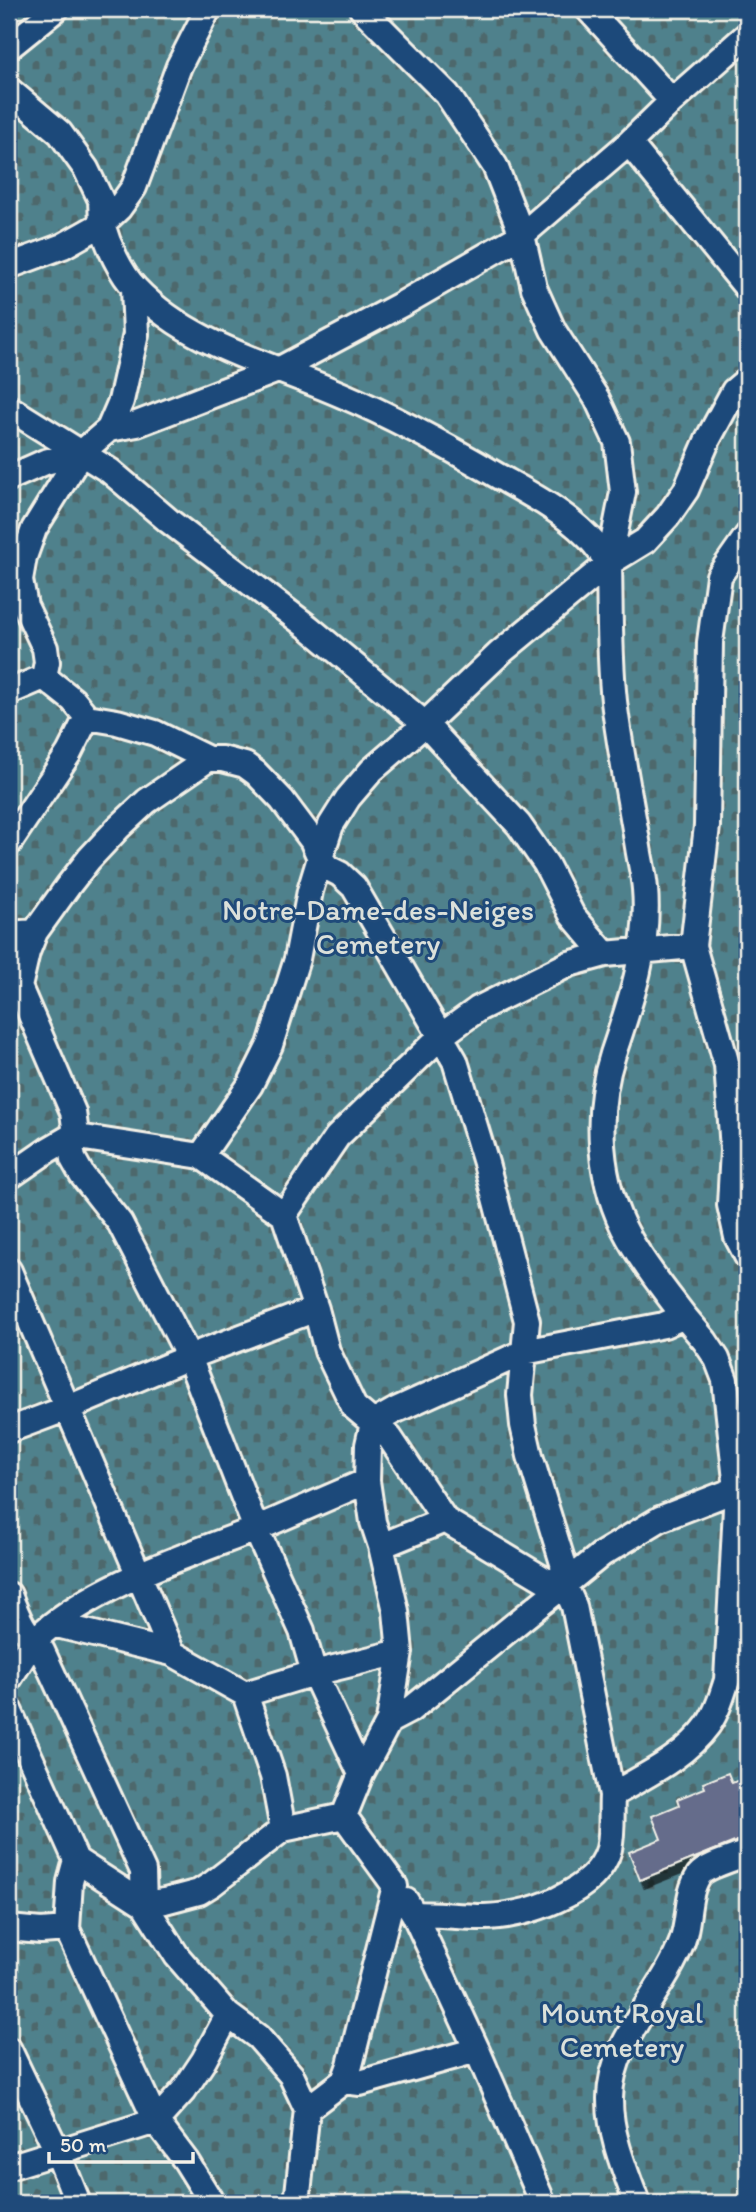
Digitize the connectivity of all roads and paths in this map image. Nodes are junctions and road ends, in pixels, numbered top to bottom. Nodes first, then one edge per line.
1 (56, 9) edge
2 (208, 9) edge
3 (362, 9) edge
4 (588, 9) edge
5 (747, 35) edge
6 (9, 47) edge
7 (9, 90) edge
8 (672, 101) junction
9 (629, 143) junction
10 (102, 223) junction
11 (522, 235) junction
12 (9, 266) edge
13 (134, 288) junction
14 (747, 288) edge
15 (280, 369) junction
16 (747, 380) edge
17 (9, 408) edge
18 (109, 429) junction
19 (80, 453) junction
20 (9, 478) edge
21 (747, 536) edge
22 (609, 563) junction
23 (44, 677) junction
24 (9, 692) edge
25 (87, 717) junction
26 (425, 724) junction
27 (208, 760) junction
28 (9, 843) edge
29 (320, 858) junction
30 (35, 932) junction
31 (9, 934) edge
32 (692, 946) junction
33 (641, 951) junction
34 (605, 954) junction
35 (14, 980) edge
36 (441, 1036) junction
37 (72, 1136) junction
38 (201, 1156) junction
39 (9, 1177) edge
40 (284, 1215) junction
41 (747, 1256) edge
42 (9, 1271) edge
43 (316, 1309) junction
44 (684, 1316) junction
45 (524, 1352) junction
46 (189, 1357) junction
47 (68, 1408) junction
48 (373, 1423) junction
49 (9, 1430) edge
50 (367, 1481) junction
51 (742, 1492) edge
52 (445, 1520) junction
53 (256, 1529) junction
54 (381, 1546) junction
55 (139, 1575) junction
56 (564, 1584) junction
57 (9, 1595) edge
58 (53, 1624) junction
59 (33, 1641) junction
60 (400, 1652) junction
61 (172, 1653) junction
62 (314, 1673) junction
63 (9, 1679) edge
64 (245, 1694) junction
65 (9, 1710) edge
66 (389, 1721) junction
67 (361, 1773) junction
68 (612, 1795) junction
69 (344, 1816) junction
70 (284, 1829) junction
71 (747, 1853) edge
72 (76, 1860) junction
73 (395, 1886) junction
74 (144, 1904) junction
75 (414, 1914) junction
76 (9, 1928) edge
77 (67, 1928) junction
78 (228, 2015) junction
79 (9, 2050) edge
80 (477, 2050) junction
81 (344, 2081) junction
82 (307, 2109) junction
83 (156, 2121) junction
84 (57, 2151) junction
85 (9, 2167) edge
86 (78, 2203) edge
87 (212, 2203) edge
88 (297, 2203) edge
89 (543, 2203) edge
90 (637, 2203) edge

1 - 6 lane
2 - 10 lane
3 - 11 lane
4 - 8 lane
5 - 8 lane
7 - 10 lane
8 - 9 lane
9 - 11 lane
9 - 14 lane
10 - 12 lane
10 - 13 lane
11 - 15 lane
11 - 22 lane
13 - 15 lane
13 - 18 lane
15 - 18 lane
15 - 22 lane
16 - 22 lane
17 - 19 lane
18 - 19 lane
19 - 20 lane
19 - 23 lane
19 - 26 lane
21 - 32 lane
22 - 26 lane
22 - 33 lane
23 - 24 lane
23 - 25 lane
25 - 27 lane
25 - 28 lane
26 - 29 lane
26 - 34 lane
27 - 29 lane
27 - 30 lane
29 - 36 lane
29 - 38 lane
30 - 31 lane
30 - 35 lane
32 - 33 lane
32 - 41 lane
33 - 34 lane
33 - 44 lane
34 - 36 lane
35 - 37 lane
36 - 40 lane
36 - 45 lane
37 - 38 lane
37 - 39 lane
37 - 46 lane
38 - 40 lane
40 - 43 lane
42 - 47 lane
43 - 46 lane
43 - 48 lane
44 - 45 lane
44 - 51 lane
45 - 48 lane
45 - 56 lane
46 - 47 lane
46 - 53 lane
47 - 49 lane
47 - 55 lane
48 - 50 lane
48 - 52 lane
50 - 53 lane
50 - 54 lane
51 - 56 lane
51 - 68 lane
52 - 54 lane
52 - 56 lane
53 - 55 lane
53 - 62 lane
54 - 60 lane
55 - 58 lane
55 - 61 lane
56 - 66 lane
56 - 68 lane
57 - 59 lane
58 - 59 lane
58 - 61 lane
59 - 63 lane
59 - 74 lane
60 - 62 lane
60 - 66 lane
61 - 64 lane
62 - 64 lane
62 - 67 lane
64 - 70 lane
65 - 72 lane
66 - 67 lane
67 - 69 lane
68 - 75 lane
69 - 70 lane
69 - 73 lane
70 - 74 lane
71 - 90 lane
72 - 74 lane
72 - 77 lane
73 - 75 lane
73 - 81 lane
74 - 78 lane
75 - 80 lane
76 - 77 lane
77 - 83 lane
78 - 82 lane
78 - 83 lane
79 - 84 lane
80 - 81 lane
80 - 89 lane
81 - 82 lane
82 - 88 lane
83 - 84 lane
83 - 87 lane
84 - 85 lane
84 - 86 lane

